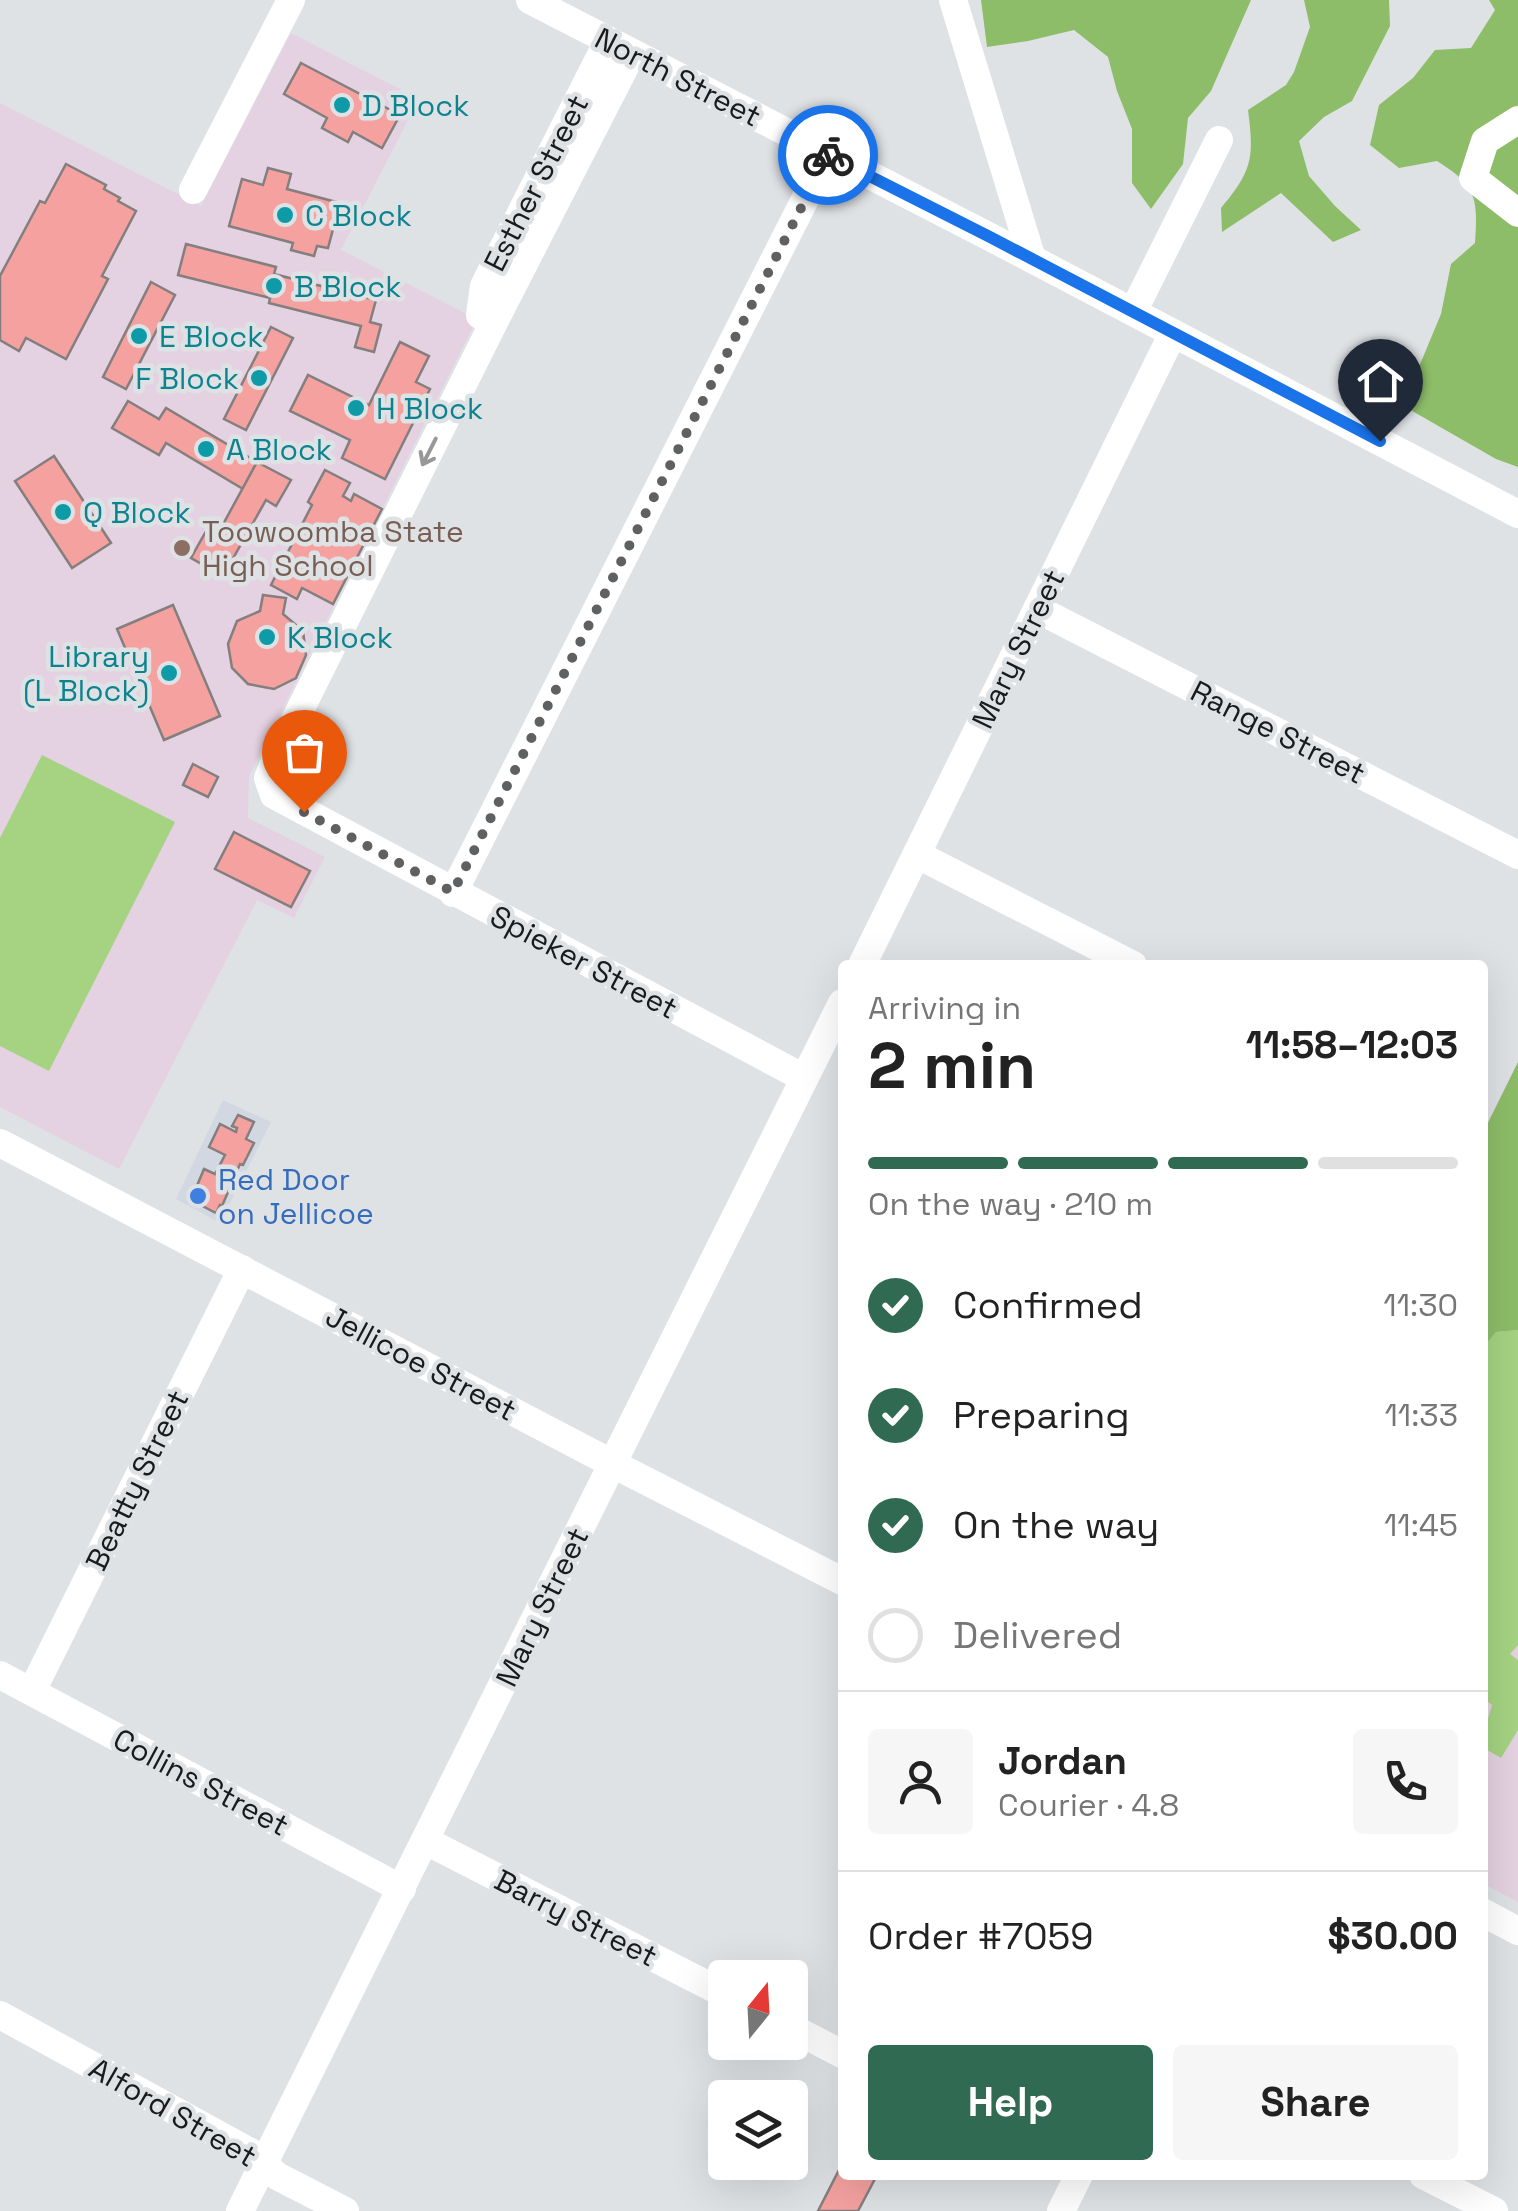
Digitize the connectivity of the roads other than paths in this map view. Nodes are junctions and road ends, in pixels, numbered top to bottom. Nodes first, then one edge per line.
1 (291, 0) edge
2 (530, 0) edge
3 (952, 0) edge
4 (620, 47) junction
5 (1518, 120) edge
6 (1218, 140) dead end
7 (828, 154) junction
8 (193, 190) dead end
9 (1518, 213) edge
10 (1032, 259) junction
11 (1133, 312) junction
12 (1173, 332) junction
13 (1518, 514) edge
14 (1037, 609) junction
15 (268, 778) joint
16 (918, 854) junction
17 (1518, 855) edge
18 (453, 892) junction
19 (865, 960) edge
20 (1123, 960) edge
21 (838, 1011) edge
22 (804, 1078) junction
23 (0, 1143) edge
24 (242, 1269) junction
25 (612, 1464) junction
26 (838, 1579) edge
27 (0, 1675) edge
28 (32, 1691) junction
29 (426, 1841) junction
30 (402, 1889) junction
31 (1488, 1915) edge
32 (1518, 1931) edge
33 (708, 1985) edge
34 (0, 2015) edge
35 (808, 2037) edge
36 (838, 2052) edge
37 (264, 2163) junction
38 (1076, 2180) edge
39 (1433, 2180) edge
40 (240, 2211) edge
41 (344, 2211) edge
42 (1061, 2211) edge
43 (1494, 2211) edge

1 - 8 street
2 - 4 street, North Street
3 - 10 street
4 - 7 street, North Street
4 -> 15 street, Esther Street
5 - 9 street
6 - 11 street
7 - 10 street, North Street
7 - 18 street
10 - 11 street, North Street
11 - 12 street, North Street
12 - 13 street, North Street
12 - 14 street, Mary Street
14 - 16 street, Mary Street
14 - 17 street, Range Street
15 - 18 street, Spieker Street
16 - 19 street, Mary Street
16 - 20 street
18 - 22 street, Spieker Street
21 - 22 street, Mary Street
22 - 25 street, Mary Street
23 - 24 street, Jellicoe Street
24 - 25 street, Jellicoe Street
24 - 28 street, Beatty Street
25 - 26 street, Jellicoe Street
25 - 29 street, Mary Street
27 - 28 street, Collins Street
28 - 30 street, Collins Street
29 - 30 street, Mary Street
29 - 33 street, Barry Street
30 - 37 street, Mary Street
31 - 32 street
34 - 37 street, Alford Street
35 - 36 street
37 - 40 street, Mary Street
37 - 41 street, Alford Street
38 - 42 street
39 - 43 street

